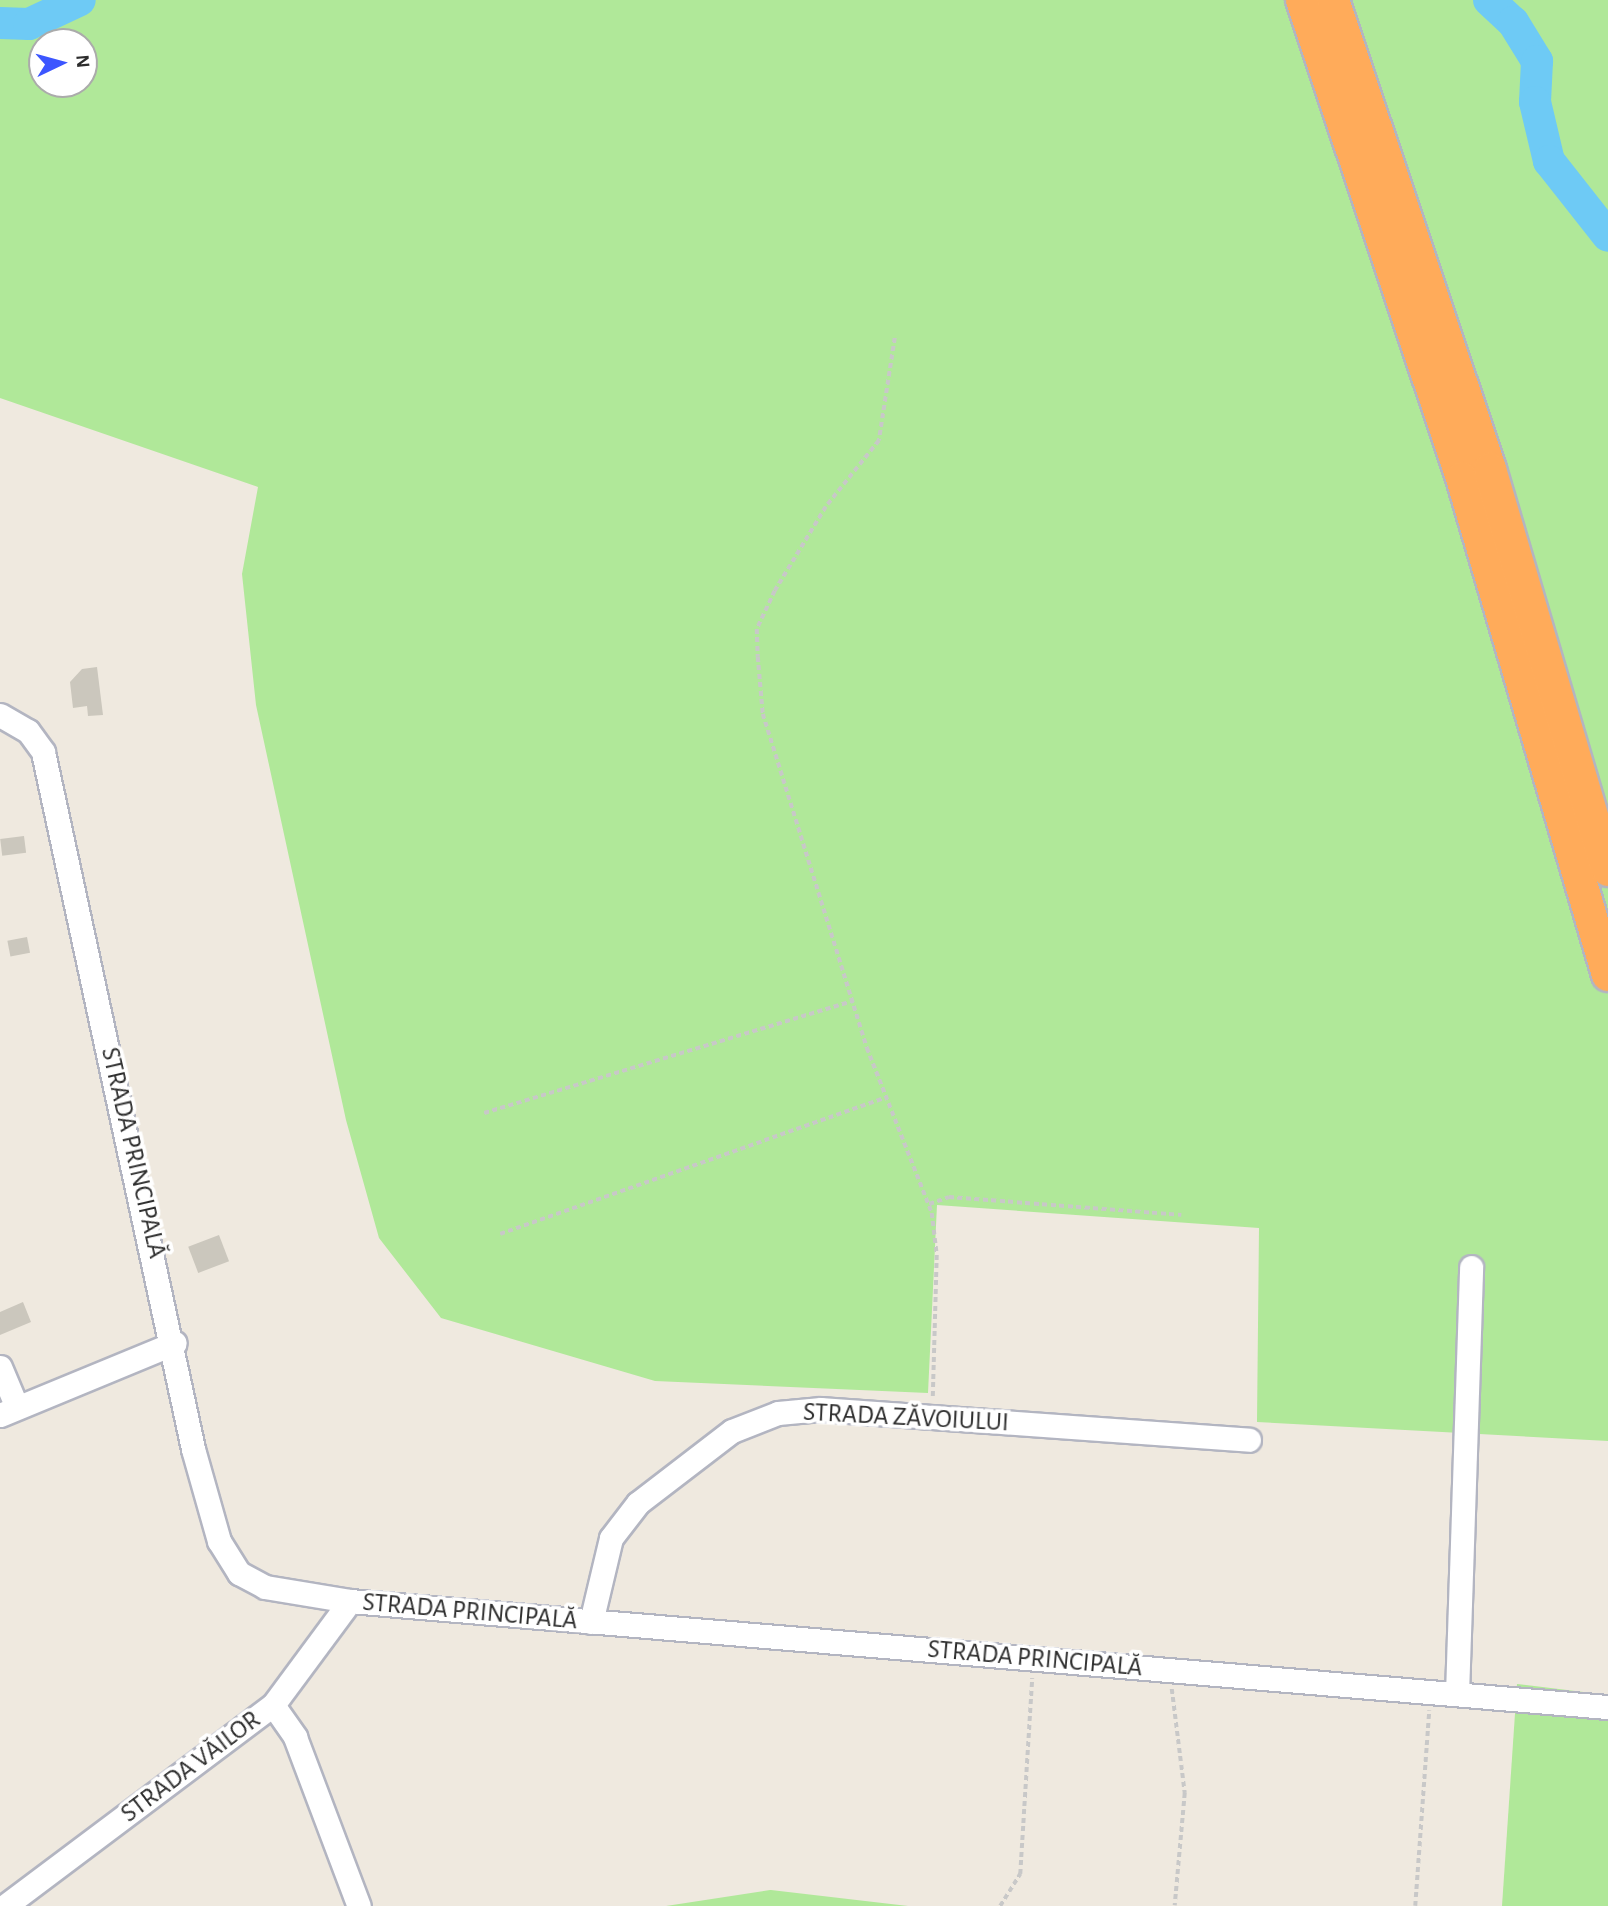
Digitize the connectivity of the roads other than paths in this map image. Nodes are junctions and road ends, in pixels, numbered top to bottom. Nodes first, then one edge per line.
1 (1302, 0) edge
2 (1333, 0) edge
3 (1396, 226) junction
4 (0, 715) edge
5 (1608, 870) edge
6 (1608, 975) edge
7 (1472, 1267) dead end
8 (175, 1343) junction
9 (0, 1367) edge
10 (8, 1410) edge
11 (1250, 1440) dead end
12 (350, 1601) junction
13 (592, 1622) junction
14 (1457, 1694) junction
15 (273, 1705) junction
16 (1608, 1707) edge
17 (5, 1906) edge
18 (359, 1906) edge

1 - 3 highway
2 - 3 highway
3 - 5 highway
3 - 6 highway
4 - 8 street, STRADA PRINCIPALĂ
7 - 14 street
8 - 10 street
8 - 12 street, STRADA PRINCIPALĂ
9 - 10 street
11 - 13 street, STRADA ZĂVOIULUI
12 - 13 street, STRADA PRINCIPALĂ
12 - 15 street, STRADA VĂILOR
13 - 14 street, STRADA PRINCIPALĂ
14 - 16 street, STRADA PRINCIPALĂ
15 - 17 street, STRADA VĂILOR
15 - 18 street

